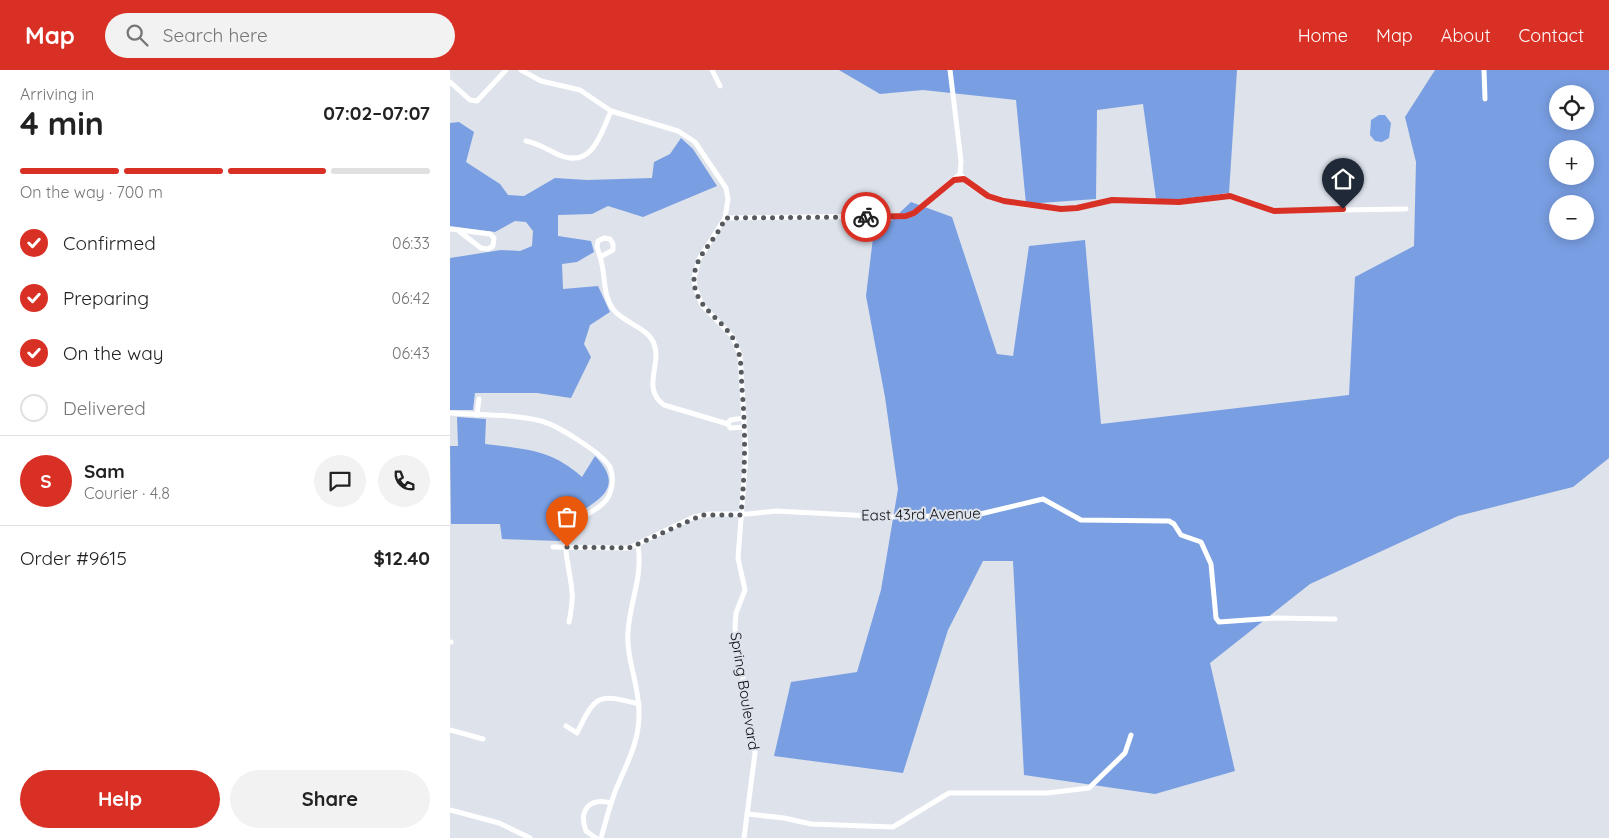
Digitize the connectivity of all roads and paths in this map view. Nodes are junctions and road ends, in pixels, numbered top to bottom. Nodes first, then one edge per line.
1 (506, 70) edge
2 (521, 70) edge
3 (712, 70) edge
4 (950, 70) edge
5 (1484, 70) edge
6 (450, 82) edge
7 (720, 86) dead end
8 (1485, 99) dead end
9 (611, 111) junction
10 (526, 141) dead end
11 (960, 174) junction
12 (954, 180) junction
13 (967, 181) junction
14 (1406, 209) dead end
15 (725, 218) junction
16 (450, 229) edge
17 (460, 232) junction
18 (600, 257) dead end
19 (479, 399) dead end
20 (450, 413) edge
21 (477, 415) junction
22 (745, 418) junction
23 (728, 424) junction
24 (745, 427) junction
25 (741, 515) junction
26 (638, 545) junction
27 (553, 547) dead end
28 (567, 547) junction
29 (570, 571) junction
30 (562, 572) dead end
31 (1335, 619) dead end
32 (569, 622) dead end
33 (639, 704) junction
34 (566, 726) dead end
35 (450, 730) edge
36 (1131, 735) dead end
37 (483, 739) dead end
38 (611, 803) junction
39 (450, 810) edge
40 (747, 814) junction
41 (530, 838) edge
42 (596, 838) edge
43 (601, 838) edge
44 (744, 838) edge

1 - 6 street
2 - 9 street, Spring Boulevard
3 - 7 street
4 - 11 street
5 - 8 street
9 - 10 street
9 - 15 street, Spring Boulevard
11 - 12 street
11 - 13 street
12 - 13 street
12 - 15 street
13 - 14 street
15 - 22 street, Spring Boulevard
16 - 17 street
17 - 17 street
18 - 23 street
19 - 21 street
20 - 21 street
21 - 28 street
22 - 23 street
22 - 24 street, Spring Boulevard
23 - 24 street
24 - 25 street, Spring Boulevard
25 - 26 street, East 43rd Avenue
25 - 31 street, East 43rd Avenue
25 - 40 street, Spring Boulevard
26 - 28 street, East 43rd Avenue
26 - 33 street
27 - 28 street, East 43rd Avenue
28 - 29 street
29 - 30 street
29 - 32 street
33 - 34 street
33 - 38 street
35 - 37 street
36 - 40 street
38 - 42 street
38 - 43 street
39 - 41 street
40 - 44 street, Spring Boulevard

